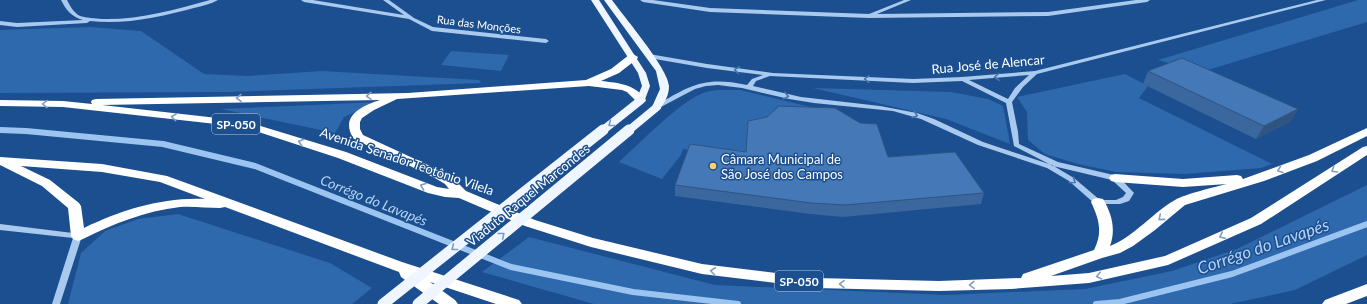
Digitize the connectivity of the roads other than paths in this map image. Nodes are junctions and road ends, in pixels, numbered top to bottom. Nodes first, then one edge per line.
1 (64, 0) edge
2 (215, 0) edge
3 (304, 0) edge
4 (386, 0) edge
5 (594, 0) edge
6 (608, 0) edge
7 (643, 0) edge
8 (908, 0) edge
9 (1147, 0) edge
10 (1323, 0) edge
11 (869, 16) junction
12 (412, 19) junction
13 (101, 20) junction
14 (0, 23) edge
15 (546, 41) dead end
16 (648, 56) junction
17 (633, 58) junction
18 (1036, 73) junction
19 (773, 75) junction
20 (962, 79) junction
21 (589, 83) junction
22 (749, 87) junction
23 (408, 96) junction
24 (641, 100) junction
25 (1009, 102) junction
26 (0, 103) edge
27 (63, 104) junction
28 (657, 107) junction
29 (1367, 131) edge
30 (1367, 150) edge
31 (1, 161) edge
32 (1115, 178) junction
33 (1260, 178) junction
34 (461, 194) junction
35 (1098, 202) junction
36 (231, 205) junction
37 (0, 227) edge
38 (78, 236) junction
39 (1100, 253) junction
40 (397, 266) junction
41 (1011, 284) junction
42 (1367, 290) edge
43 (56, 304) edge
44 (383, 304) edge
45 (418, 304) edge
46 (450, 304) edge
47 (514, 304) edge
48 (1330, 304) edge

1 - 13 street
2 - 13 street
3 - 12 street, Rua das Monções
4 - 12 street, Rua das Monções
5 - 17 main road
6 - 16 main road
7 - 11 street
8 - 11 street
9 - 11 street
10 - 18 street, Rua José de Alencar
12 - 15 street, Rua das Monções
13 - 14 street
19 -> 16 street, Rua José de Alencar
16 - 28 main road
17 - 21 highway
17 - 24 main road
18 -> 20 street, Rua José de Alencar
18 - 25 street
20 -> 19 street, Rua José de Alencar
19 - 22 street
20 - 25 street
21 - 23 highway
21 - 24 highway
22 - 28 street
22 -> 35 street
23 -> 27 highway
23 - 34 highway
24 -> 44 main road, Viaduto Raquel Marcondes, bridge
25 - 32 street
27 -> 26 highway, Avenida Senador Teotônio Vilela / SP-050
34 -> 27 highway, Avenida Senador Teotônio Vilela / SP-050
45 -> 28 main road, Viaduto Raquel Marcondes, bridge
29 -> 33 highway
30 -> 41 highway, Avenida Senador Teotônio Vilela / SP-050
31 - 36 highway
31 - 38 highway
32 - 33 highway
32 - 35 street
33 -> 39 highway
41 -> 34 highway, Avenida Senador Teotônio Vilela / SP-050
35 - 39 highway
36 - 38 highway
36 - 40 highway
37 - 38 street
38 - 43 street
39 - 41 highway
40 - 46 highway
40 - 47 highway
42 - 48 highway

